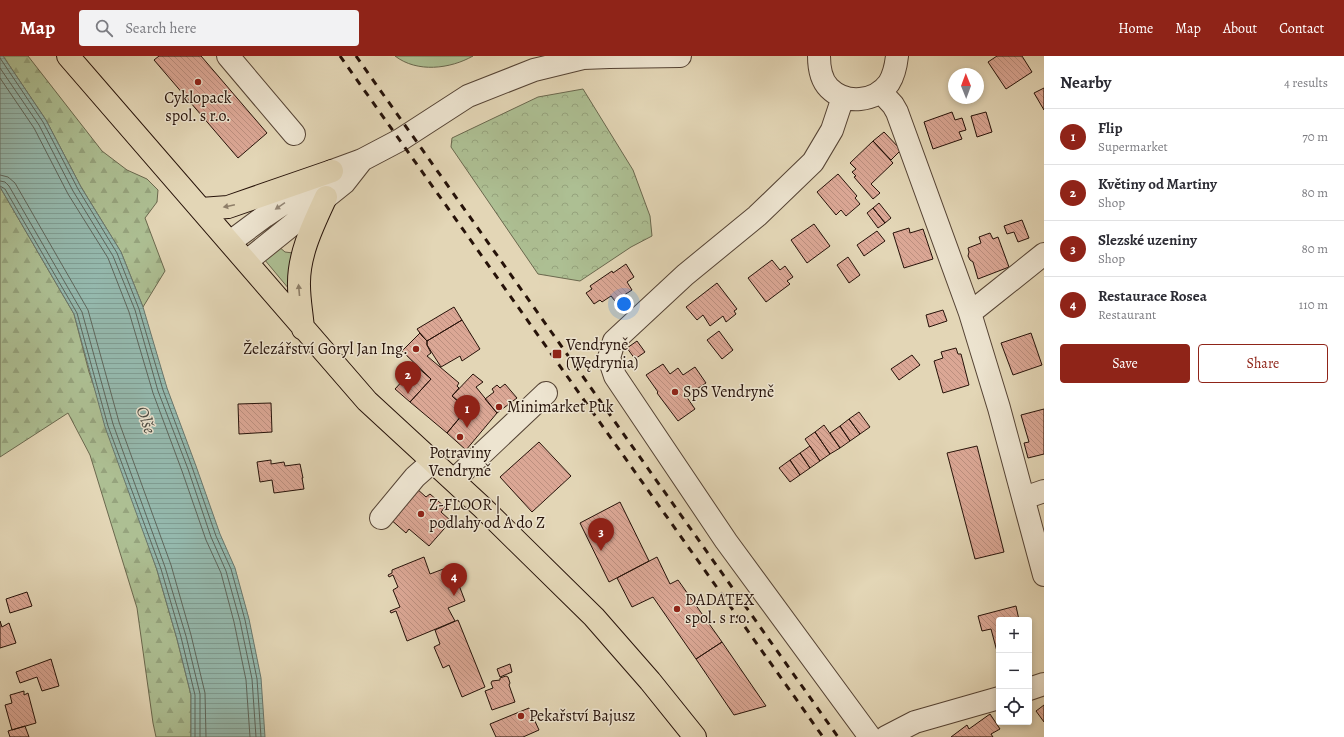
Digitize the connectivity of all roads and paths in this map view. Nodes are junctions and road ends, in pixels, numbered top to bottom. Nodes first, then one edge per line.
1 (68, 56) edge
2 (228, 56) edge
3 (680, 56) edge
4 (819, 56) edge
5 (897, 56) edge
6 (881, 92) junction
7 (843, 97) junction
8 (294, 134) dead end
9 (362, 160) junction
10 (332, 170) junction
11 (326, 198) junction
12 (202, 209) junction
13 (230, 242) junction
14 (1044, 254) edge
15 (247, 261) junction
16 (970, 313) junction
17 (303, 329) junction
18 (546, 393) dead end
19 (433, 461) junction
20 (454, 480) junction
21 (1044, 491) edge
22 (1024, 498) junction
23 (380, 518) dead end
24 (1044, 576) edge
25 (1044, 684) edge
26 (1032, 688) edge
27 (996, 699) edge
28 (695, 737) edge
29 (870, 737) edge
30 (886, 737) edge

1 - 12 main road
2 - 8 street
3 - 9 street
4 - 7 street
5 - 6 street
6 - 7 street
6 - 16 street
7 - 29 street
9 - 10 street
9 - 11 street
10 -> 12 main road
10 -> 13 street
11 - 15 street
17 -> 11 main road
12 - 13 main road
13 - 15 main road
14 - 16 street
15 - 17 main road
16 - 22 street
17 - 19 main road
18 - 20 street
19 - 20 main road
19 - 23 street
20 - 28 main road
21 - 22 street
22 - 24 street
25 - 26 street
27 - 30 street

